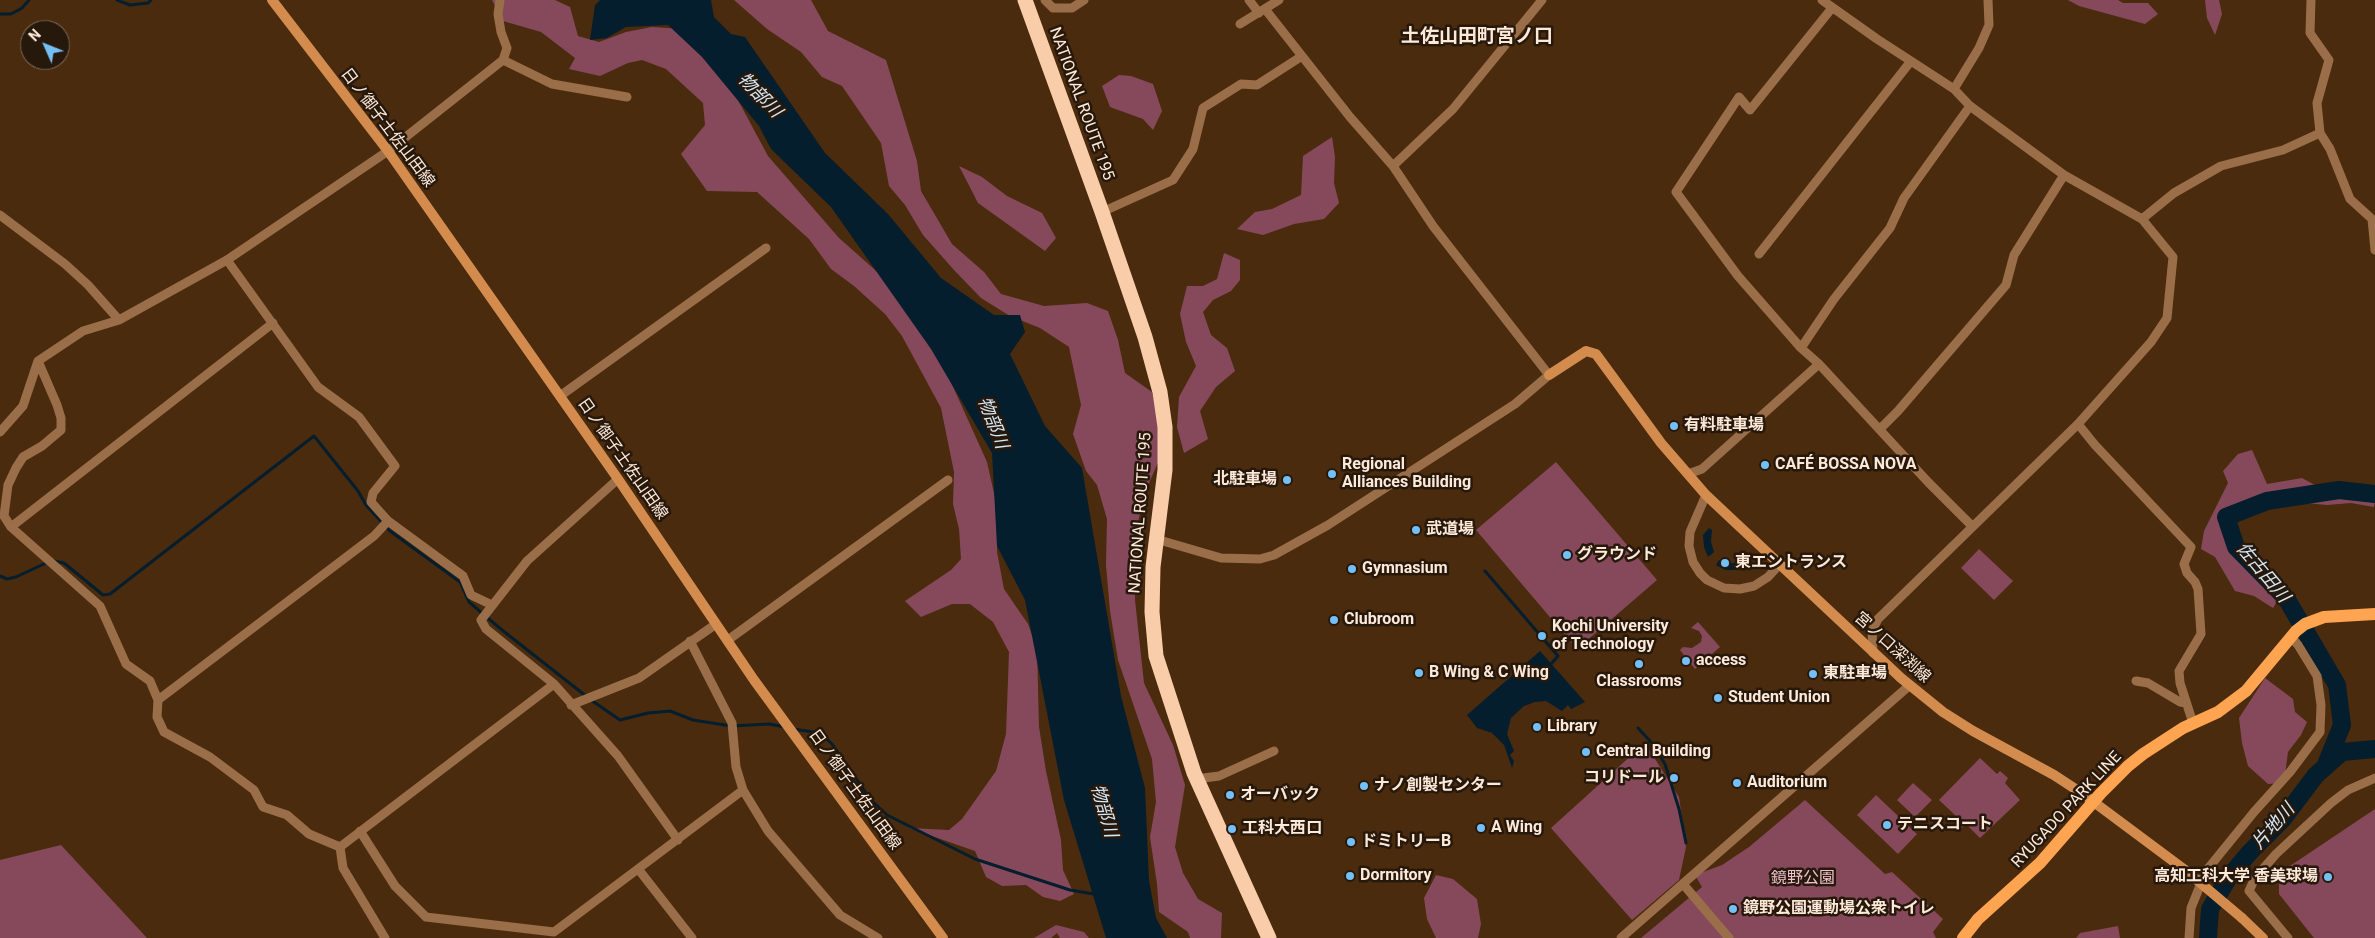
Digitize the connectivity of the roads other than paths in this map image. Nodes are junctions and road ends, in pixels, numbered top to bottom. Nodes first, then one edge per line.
1 (272, 0) edge
2 (500, 0) edge
3 (1025, 0) edge
4 (1045, 0) edge
5 (1084, 0) edge
6 (1249, 0) edge
7 (1279, 0) edge
8 (1542, 0) edge
9 (1822, 0) edge
10 (1988, 0) edge
11 (2311, 0) edge
12 (1832, 8) junction
13 (1262, 11) junction
14 (1240, 24) dead end
15 (1302, 56) junction
16 (503, 60) junction
17 (1911, 61) junction
18 (1954, 89) junction
19 (627, 98) dead end
20 (1970, 106) junction
21 (2320, 133) junction
22 (388, 152) junction
23 (1393, 166) junction
24 (2064, 175) junction
25 (1102, 212) junction
26 (0, 215) edge
27 (2142, 218) junction
28 (766, 248) dead end
29 (2375, 250) edge
30 (1758, 254) dead end
31 (227, 260) junction
32 (119, 320) junction
33 (272, 323) junction
34 (1801, 348) junction
35 (38, 362) junction
36 (1819, 364) junction
37 (1549, 375) junction
38 (560, 396) junction
39 (2078, 424) junction
40 (1880, 429) junction
41 (0, 432) edge
42 (1688, 474) junction
43 (618, 479) junction
44 (948, 480) dead end
45 (1706, 495) junction
46 (388, 521) junction
47 (1972, 526) junction
48 (11, 527) junction
49 (1156, 539) junction
50 (1779, 565) junction
51 (490, 606) junction
52 (2375, 614) edge
53 (716, 624) junction
54 (2293, 634) junction
55 (728, 640) junction
56 (690, 642) junction
57 (1873, 653) junction
58 (2136, 681) dead end
59 (554, 684) junction
60 (1910, 685) junction
61 (158, 700) junction
62 (2186, 703) junction
63 (571, 705) junction
64 (2193, 723) junction
65 (1274, 751) dead end
66 (1196, 778) junction
67 (2375, 778) edge
68 (743, 790) junction
69 (2094, 801) junction
70 (360, 831) junction
71 (678, 840) junction
72 (340, 847) junction
73 (639, 870) junction
74 (1683, 884) junction
75 (385, 938) edge
76 (692, 938) edge
77 (878, 938) edge
78 (943, 938) edge
79 (1269, 938) edge
80 (1621, 938) edge
81 (1729, 938) edge
82 (1963, 938) edge
83 (2189, 938) edge
84 (2263, 938) edge
85 (2288, 938) edge

1 - 22 main road, 日ノ御子土佐山田線
2 - 16 street
3 - 25 highway, NATIONAL ROUTE 195
4 - 5 street
6 - 13 street
7 - 13 street
8 - 23 street
9 - 12 street
10 - 18 street
11 - 21 street
12 - 17 street
12 - 34 street
13 - 14 street
13 - 15 street
15 - 23 street
15 - 25 street
16 - 19 street
16 - 22 street
17 - 18 street
17 - 30 street
18 - 20 street
20 - 24 street
20 - 34 street
21 - 27 street
21 - 29 street
22 - 31 street
22 - 38 main road, 日ノ御子土佐山田線
23 - 37 street
24 - 27 street
24 - 40 street
25 - 49 highway, NATIONAL ROUTE 195
26 - 32 street
27 - 39 street
28 - 38 street
31 - 32 street
31 - 33 street
32 - 35 street
33 - 46 street
33 - 48 street
34 - 36 street
35 - 41 street
35 - 48 street
36 - 40 street
36 - 42 street
37 - 42 main road, 宮ノ口深渕線
37 - 49 street
38 - 43 main road, 日ノ御子土佐山田線
39 - 47 street
39 - 62 street
40 - 47 street
42 - 45 main road, 宮ノ口深渕線
43 - 51 street
43 - 53 main road, 日ノ御子土佐山田線
44 - 55 street
45 - 50 main road, 宮ノ口深渕線
45 - 50 street
46 - 51 street
46 - 61 street
47 - 57 street
48 - 61 street
49 - 66 highway, NATIONAL ROUTE 195
50 - 57 main road, 宮ノ口深渕線
51 - 59 street
52 - 54 main road, RYUGADO PARK LINE
53 - 55 main road, 日ノ御子土佐山田線
53 - 56 street
54 - 64 main road, RYUGADO PARK LINE
54 - 83 street
55 - 78 main road, 日ノ御子土佐山田線
56 - 63 street
56 - 68 street
57 - 60 main road, 宮ノ口深渕線
58 - 62 street
59 - 63 street
59 - 70 street
60 - 69 main road, 宮ノ口深渕線
60 - 74 street
61 - 72 street
62 - 64 street
63 - 71 street
64 - 69 main road, RYUGADO PARK LINE
65 - 66 street
66 - 79 highway, NATIONAL ROUTE 195
67 - 85 street
68 - 71 street
68 - 77 street
69 - 82 main road, RYUGADO PARK LINE
69 - 84 main road, 宮ノ口深渕線, bridge
70 - 72 street
70 - 73 street
71 - 73 street
72 - 75 street
73 - 76 street
74 - 80 street
74 - 81 street

